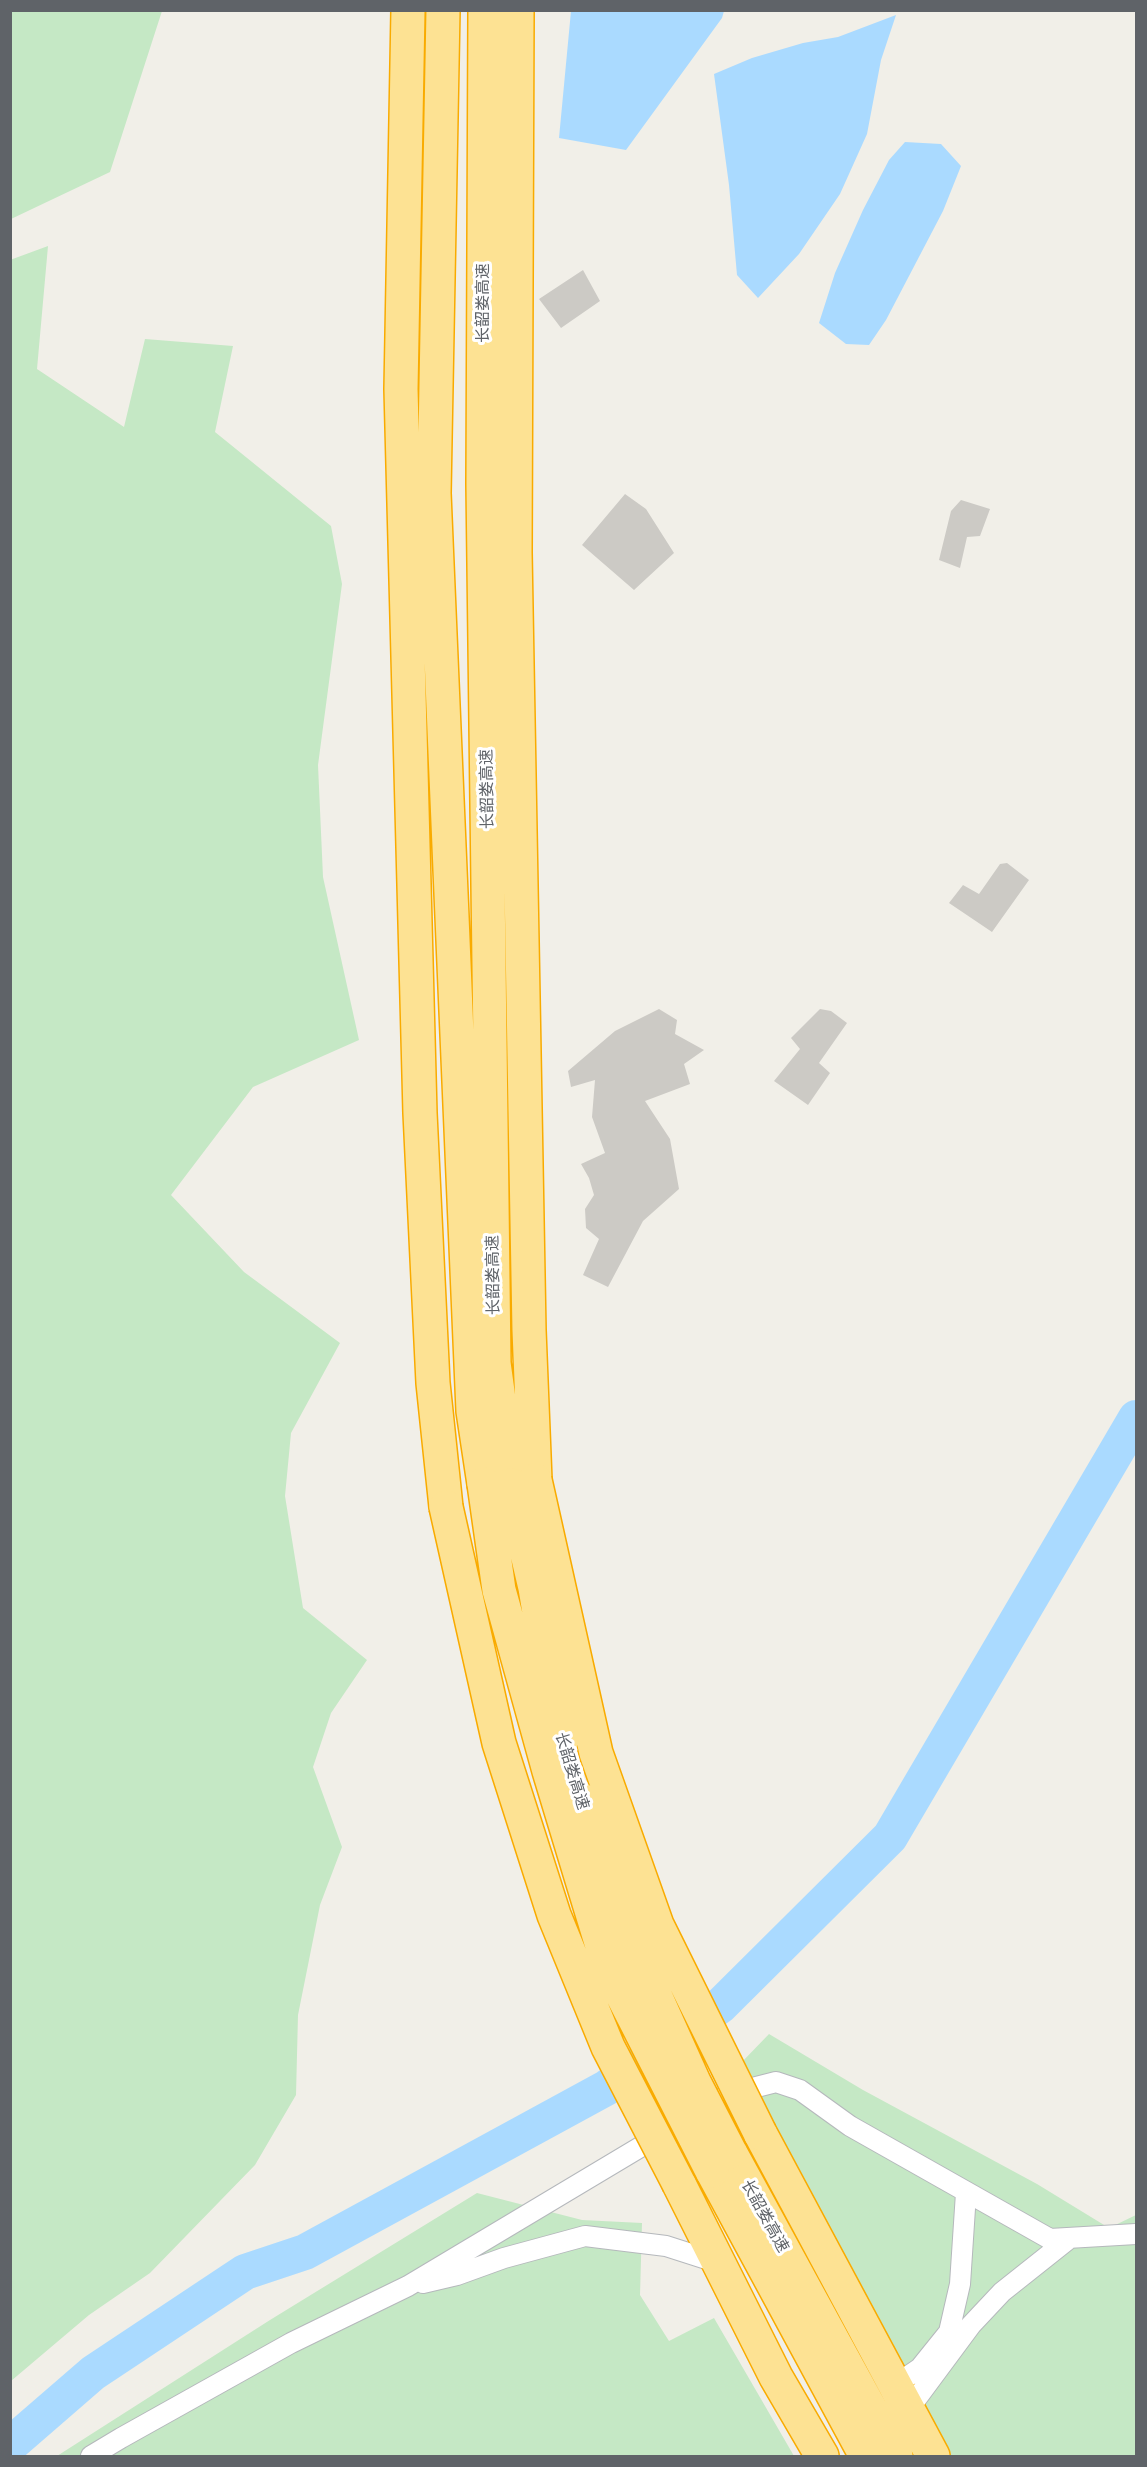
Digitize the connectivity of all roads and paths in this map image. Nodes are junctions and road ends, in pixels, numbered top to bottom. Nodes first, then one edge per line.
1 (408, 10) edge
2 (442, 10) edge
3 (485, 10) edge
4 (517, 10) edge
5 (510, 1483) junction
6 (721, 2162) junction
7 (966, 2193) junction
8 (1137, 2234) edge
9 (1070, 2238) junction
10 (719, 2263) junction
11 (408, 2286) junction
12 (902, 2398) junction
13 (91, 2457) edge
14 (822, 2457) edge
15 (866, 2457) edge
16 (896, 2457) edge
17 (933, 2457) edge

1 - 10 highway, bridge
2 - 5 highway, 长韶娄高速
3 - 5 highway, 长韶娄高速
4 - 5 highway
5 - 6 highway, 长韶娄高速, bridge
5 - 12 highway, bridge
6 - 15 highway, 长韶娄高速
6 - 16 highway, 长韶娄高速
7 - 9 street
7 - 11 street
7 - 12 street
8 - 9 street
9 - 12 street
10 - 11 street
10 - 14 highway
11 - 13 street
12 - 17 highway

